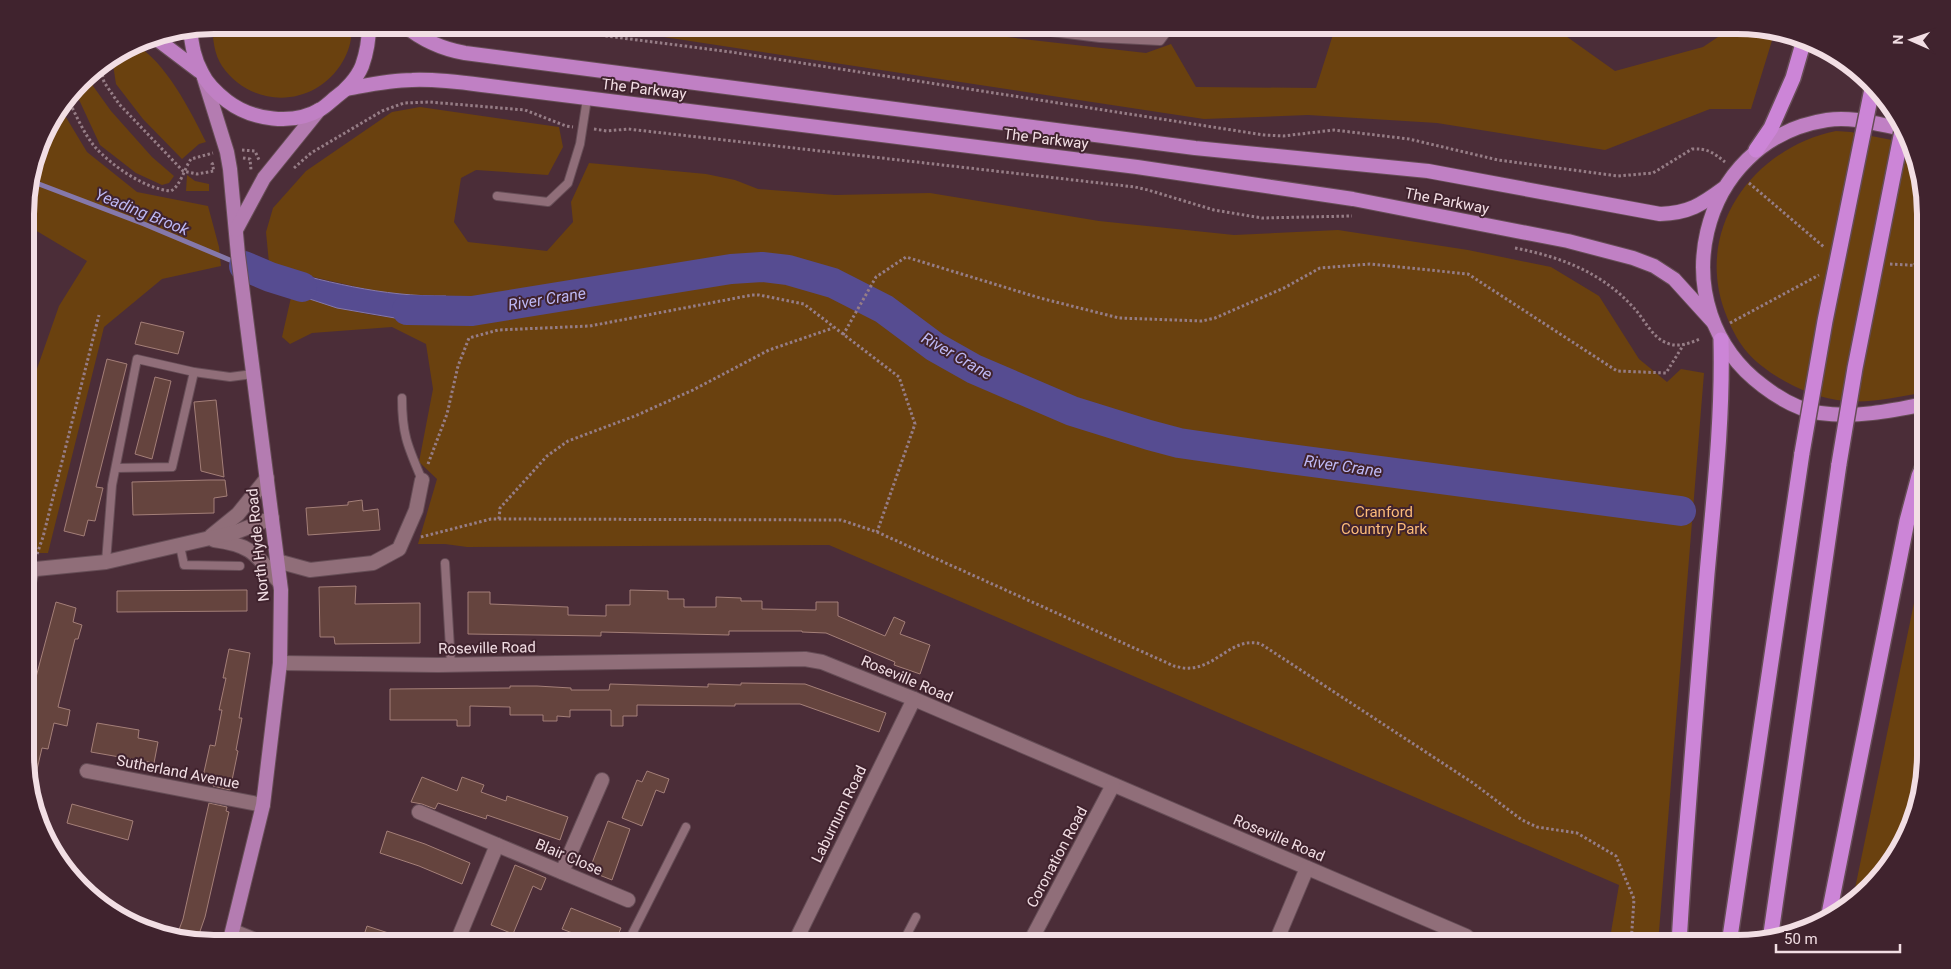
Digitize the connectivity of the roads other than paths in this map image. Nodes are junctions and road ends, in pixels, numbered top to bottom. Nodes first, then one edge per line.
1 (369, 34) edge
2 (417, 34) edge
3 (1067, 34) edge
4 (1165, 34) edge
5 (191, 35) edge
6 (161, 42) edge
7 (1802, 46) edge
8 (203, 75) junction
9 (346, 90) junction
10 (1871, 93) edge
11 (587, 98) junction
12 (319, 110) junction
13 (1896, 128) edge
14 (1901, 137) edge
15 (1756, 150) junction
16 (1724, 188) junction
17 (497, 196) dead end
18 (236, 230) junction
19 (1713, 322) junction
20 (1721, 340) junction
21 (194, 372) junction
22 (253, 374) junction
23 (402, 398) dead end
24 (1917, 405) edge
25 (116, 468) junction
26 (266, 478) junction
27 (422, 480) joint
28 (1917, 486) edge
29 (272, 518) junction
30 (206, 539) junction
31 (180, 546) junction
32 (277, 560) junction
33 (106, 562) junction
34 (445, 563) dead end
35 (240, 566) dead end
36 (34, 569) edge
37 (280, 583) junction
38 (280, 663) junction
39 (451, 665) junction
40 (914, 699) junction
41 (87, 771) dead end
42 (602, 780) dead end
43 (1113, 785) junction
44 (263, 806) junction
45 (419, 812) dead end
46 (686, 827) dead end
47 (497, 845) junction
48 (1307, 868) junction
49 (562, 872) junction
50 (628, 900) dead end
51 (1830, 909) edge
52 (916, 917) dead end
53 (1771, 932) edge
54 (232, 935) edge
55 (460, 935) edge
56 (632, 935) edge
57 (798, 935) edge
58 (907, 935) edge
59 (1034, 935) edge
60 (1278, 935) edge
61 (1464, 935) edge
62 (1680, 935) edge
63 (1730, 935) edge

1 - 9 highway
2 - 16 highway, The Parkway
3 - 4 lane
5 - 8 highway
6 - 8 highway
7 - 15 highway
8 - 12 highway
8 - 18 main road, North Hyde Road
9 - 11 highway, The Parkway
9 - 12 highway
10 - 63 highway, bridge
11 - 17 lane
11 - 19 highway, The Parkway
12 - 18 main road
13 - 15 highway
14 - 53 highway, bridge
15 - 16 highway
16 - 19 highway
18 - 22 main road, North Hyde Road
19 - 20 highway
20 - 24 highway
20 - 62 highway
21 - 22 lane
21 - 25 lane
21 - 25 lane
22 - 26 main road, North Hyde Road
23 - 27 lane
25 - 33 lane
26 - 29 main road, North Hyde Road
26 - 30 street
27 - 32 street
28 - 51 highway
29 - 30 street
29 - 32 main road, North Hyde Road
30 - 31 street
30 - 37 street
31 - 33 street
31 - 35 lane
32 - 37 main road, North Hyde Road
33 - 36 street
34 - 39 lane
37 - 38 main road, North Hyde Road
38 - 39 street, Roseville Road
38 - 44 main road, North Hyde Road
39 - 40 street, Roseville Road
40 - 43 street, Roseville Road
40 - 57 street, Laburnum Road
41 - 44 street, Sutherland Avenue
42 - 49 street
43 - 48 street, Roseville Road
43 - 59 street, Coronation Road
44 - 54 main road, North Hyde Road
45 - 47 street, Blair Close
46 - 56 lane
47 - 49 street, Blair Close
47 - 55 street
48 - 60 street
48 - 61 street, Roseville Road
49 - 50 street, Blair Close
52 - 58 lane

